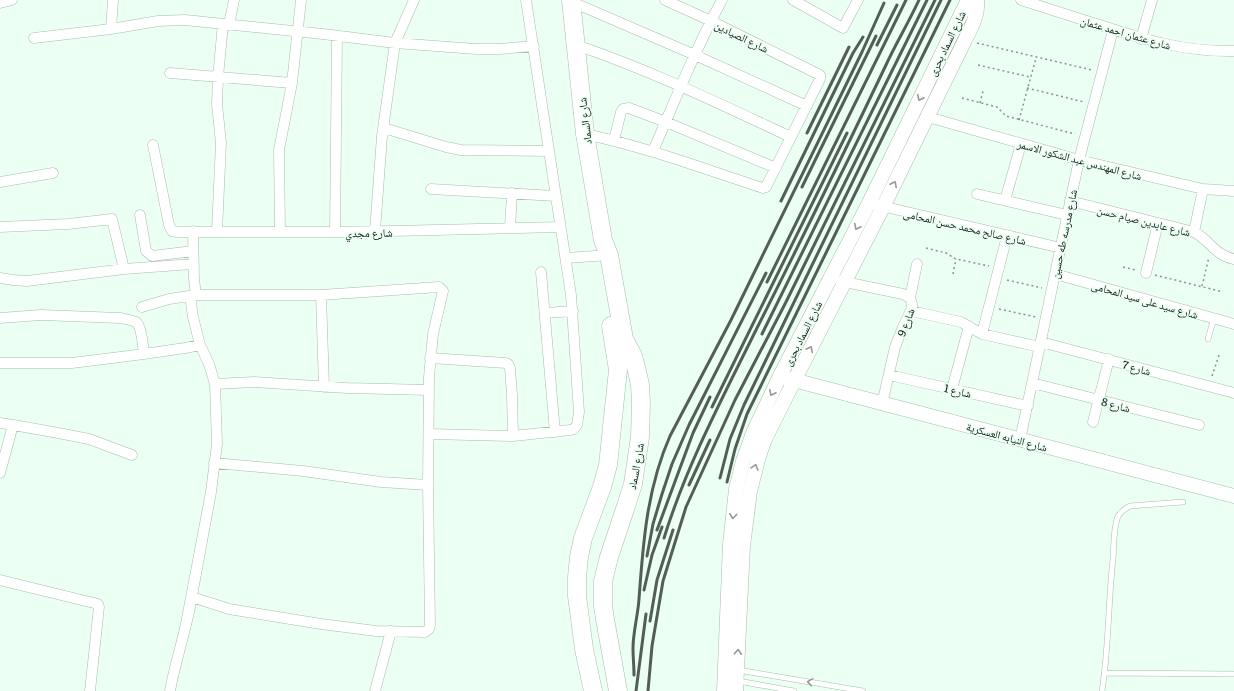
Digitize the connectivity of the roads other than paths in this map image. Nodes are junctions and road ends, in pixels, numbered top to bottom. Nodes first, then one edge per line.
1 (12, 0) edge
2 (112, 0) edge
3 (234, 0) edge
4 (301, 0) edge
5 (414, 0) edge
6 (526, 0) edge
7 (665, 0) edge
8 (722, 0) edge
9 (793, 0) edge
10 (858, 0) edge
11 (968, 0) edge
12 (977, 0) edge
13 (1021, 0) edge
14 (1152, 0) edge
15 (0, 3) edge
16 (580, 3) edge
17 (1046, 4) edge
18 (711, 21) junction
19 (226, 24) junction
20 (111, 29) junction
21 (1113, 30) junction
22 (298, 32) junction
23 (337, 36) junction
24 (34, 38) dead end
25 (1141, 39) junction
26 (395, 43) junction
27 (576, 45) junction
28 (534, 46) junction
29 (1234, 50) edge
30 (695, 55) junction
31 (170, 73) dead end
32 (218, 77) junction
33 (292, 83) junction
34 (681, 86) junction
35 (807, 106) junction
36 (928, 117) junction
37 (666, 122) junction
38 (384, 128) junction
39 (585, 134) junction
40 (791, 137) junction
41 (614, 140) junction
42 (1021, 144) junction
43 (153, 145) dead end
44 (549, 151) junction
45 (653, 151) junction
46 (1079, 160) junction
47 (776, 168) junction
48 (53, 173) dead end
49 (0, 182) edge
50 (432, 189) dead end
51 (1203, 189) junction
52 (1234, 191) edge
53 (512, 193) junction
54 (977, 194) dead end
55 (556, 196) junction
56 (1005, 200) junction
57 (1070, 201) junction
58 (869, 203) junction
59 (883, 207) junction
60 (140, 215) dead end
61 (1068, 215) junction
62 (1158, 223) junction
63 (0, 227) edge
64 (560, 227) junction
65 (510, 228) junction
66 (193, 231) junction
67 (217, 231) junction
68 (280, 232) junction
69 (335, 232) junction
70 (375, 232) junction
71 (1194, 232) junction
72 (1007, 236) junction
73 (1060, 248) junction
74 (193, 251) junction
75 (604, 251) junction
76 (566, 258) junction
77 (1234, 259) edge
78 (193, 264) junction
79 (917, 264) dead end
80 (124, 269) junction
81 (541, 272) dead end
82 (1146, 273) road end
83 (1055, 274) junction
84 (0, 278) edge
85 (837, 281) junction
86 (321, 295) junction
87 (193, 296) junction
88 (910, 298) junction
89 (142, 306) dead end
90 (573, 311) junction
91 (911, 311) junction
92 (545, 313) junction
93 (0, 318) edge
94 (1214, 318) junction
95 (1234, 324) edge
96 (968, 326) junction
97 (982, 334) junction
98 (1208, 339) dead end
99 (624, 340) junction
100 (1040, 344) junction
101 (200, 345) junction
102 (144, 354) junction
103 (430, 358) junction
104 (1109, 360) junction
105 (0, 363) edge
106 (618, 370) junction
107 (889, 374) junction
108 (780, 376) junction
109 (794, 381) junction
110 (1032, 383) junction
111 (215, 384) junction
112 (324, 387) junction
113 (952, 389) junction
114 (429, 390) junction
115 (1234, 393) edge
116 (1098, 400) junction
117 (882, 404) junction
118 (1028, 406) junction
119 (1093, 422) dead end
120 (0, 424) edge
121 (13, 425) junction
122 (1199, 425) dead end
123 (556, 432) junction
124 (429, 434) junction
125 (513, 436) junction
126 (1020, 440) junction
127 (625, 444) junction
128 (132, 455) dead end
129 (214, 463) junction
130 (0, 473) edge
131 (428, 485) junction
132 (743, 490) junction
133 (211, 492) junction
134 (1234, 496) edge
135 (1183, 502) dead end
136 (204, 530) junction
137 (0, 580) edge
138 (192, 597) junction
139 (391, 631) junction
140 (1105, 674) junction
141 (1234, 674) edge
142 (731, 680) edge
143 (90, 691) edge
144 (170, 691) edge
145 (375, 691) edge
146 (594, 691) edge
147 (598, 691) edge
148 (607, 691) edge
149 (618, 691) edge
150 (794, 691) edge
151 (863, 691) edge
152 (1102, 691) edge

1 - 15 street
2 - 20 street
3 - 19 street
4 - 22 street
5 - 26 street
6 - 28 street
7 - 18 street, شارع الصيادين
8 - 18 street
9 - 10 street
11 -> 58 street, شارع السماد بحرى
12 - 36 street, شارع السماد بحرى
13 - 17 street, شارع عثمان احمد عثمان
14 - 25 street
16 - 27 highway, شارع السماد
16 - 30 street
17 - 21 street, شارع عثمان احمد عثمان
18 - 30 street
18 - 35 street, شارع الصيادين
19 - 20 street
19 - 22 street
19 - 32 street
20 - 24 street
21 - 25 street, شارع عثمان احمد عثمان
21 - 46 street, شارع مدرسه طه حسين
22 - 23 street
22 - 33 street
23 - 26 street
23 - 69 street
25 - 29 street, شارع عثمان احمد عثمان
26 - 28 street
26 - 38 street
27 - 34 street
27 - 39 highway, شارع السماد
28 - 44 street
30 - 34 street
30 - 35 street
31 - 32 street
32 - 33 street
32 - 67 street
33 - 68 street
34 - 37 street
34 - 40 street
35 - 40 street
36 - 42 street, شارع المهندس عبد الشكور الاسمر
59 -> 36 street, شارع السماد بحرى
37 - 41 street
37 - 45 street
37 - 47 street
38 - 44 street
38 - 70 street
39 - 41 street
39 - 75 highway, شارع السماد
40 - 47 street
41 - 45 street
42 - 46 street, شارع المهندس عبد الشكور الاسمر
42 - 56 street
43 - 66 street, شارع مجدي
44 - 55 street
45 - 47 street
46 - 51 street, شارع المهندس عبد الشكور الاسمر
46 - 57 street, شارع مدرسه طه حسين
48 - 49 street
50 - 53 street
51 - 52 street, شارع المهندس عبد الشكور الاسمر
51 - 71 street
53 - 55 street
53 - 65 street
54 - 56 street
55 - 64 street
56 - 61 street
57 - 61 street, شارع مدرسه طه حسين
57 - 62 street, شارع عابدين صيام حسن
58 - 59 street, شارع صالح محمد حسن المحامى
58 -> 85 street, شارع السماد بحرى
59 - 72 street, شارع صالح محمد حسن المحامى
59 - 85 street, شارع السماد بحرى
60 - 74 street
61 - 73 street, شارع مدرسه طه حسين
62 - 71 street, شارع عابدين صيام حسن
62 - 82 street
63 - 80 street
64 - 65 street, شارع مجدي
64 - 76 street
65 - 70 street, شارع مجدي
66 - 67 street, شارع مجدي
66 - 74 street
67 - 68 street, شارع مجدي
68 - 69 street, شارع مجدي
69 - 70 street, شارع مجدي
71 - 77 street, شارع عابدين صيام حسن
72 - 73 street, شارع صالح محمد حسن المحامى
72 - 97 street
73 - 83 street, شارع مدرسه طه حسين
74 - 78 street
75 - 76 street
75 - 99 highway, شارع السماد
75 - 106 highway, شارع السماد
76 - 90 street
78 - 80 street
78 - 87 street
79 - 88 street
80 - 84 street
81 - 92 street
83 - 94 street, شارع سيد على سيد المحامى
83 - 100 street, شارع مدرسه طه حسين
85 - 88 street, شارع 9
85 - 108 street, شارع السماد بحرى
109 -> 85 street, شارع السماد بحرى
86 - 87 street
86 - 103 street
86 - 112 street
87 - 89 street
87 - 101 street
88 - 91 street, شارع 9
90 - 92 street
90 - 123 street
91 - 96 street, شارع 7
91 - 107 street, شارع 9
92 - 123 street
93 - 102 street
94 - 95 street, شارع سيد على سيد المحامى
94 - 98 lane
96 - 97 street, شارع 7
96 - 113 street
97 - 100 street, شارع 7
99 - 127 highway
99 - 149 highway, شارع السماد
100 - 104 street, شارع 7
100 - 110 street, شارع مدرسه طه حسين
101 - 102 street
101 - 111 street
102 - 105 street
103 - 114 street
103 - 125 street
104 - 115 street, شارع 7
104 - 116 street
106 - 127 highway
106 - 146 highway, شارع السماد
107 - 113 street, شارع 1
107 - 117 street, شارع 9
108 - 109 street, شارع النيابه العسكرية
108 -> 132 street, شارع السماد بحرى
109 - 117 street, شارع النيابه العسكرية
132 -> 109 street, شارع السماد بحرى
110 - 116 street, شارع 8
110 - 118 street, شارع مدرسه طه حسين
111 - 112 street
111 - 129 street
112 - 114 street
113 - 118 street, شارع 1
114 - 124 street
116 - 119 street
116 - 122 street, شارع 8
117 - 126 street, شارع النيابه العسكرية
118 - 126 street, شارع مدرسه طه حسين
120 - 121 street
121 - 128 street
121 - 130 street
123 - 125 street
124 - 125 street
124 - 131 street
126 - 134 street, شارع النيابه العسكرية
127 - 147 highway
127 - 148 highway
129 - 131 street
129 - 133 street
131 - 139 street
132 - 142 street, شارع السماد بحرى
133 - 136 street
133 - 138 street
135 - 140 lane
136 - 138 street
136 - 144 street
137 - 143 street
138 - 139 street
139 - 145 street
140 - 141 lane
140 - 152 lane
142 - 150 lane
151 -> 142 lane

